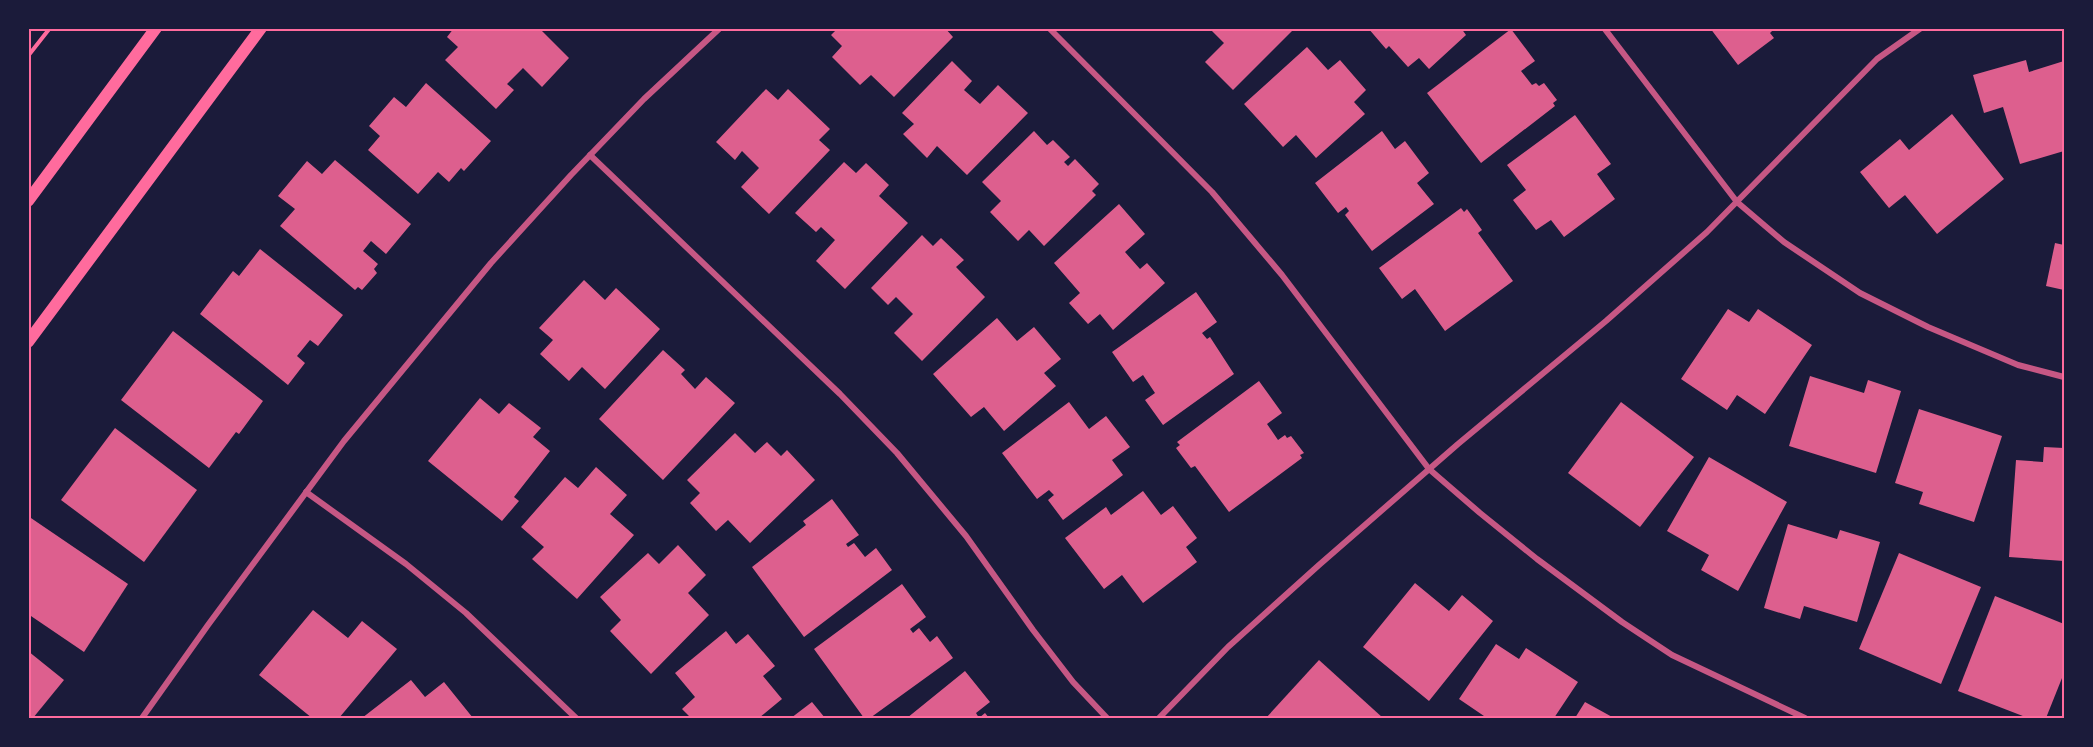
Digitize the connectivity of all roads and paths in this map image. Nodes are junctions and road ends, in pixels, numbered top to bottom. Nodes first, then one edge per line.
1 (50, 28) edge
2 (156, 28) edge
3 (261, 28) edge
4 (720, 28) edge
5 (1049, 28) edge
6 (1604, 28) edge
7 (1921, 28) edge
8 (28, 57) edge
9 (590, 155) junction
10 (28, 201) edge
11 (1737, 202) junction
12 (28, 342) edge
13 (2064, 376) edge
14 (1429, 469) junction
15 (306, 492) junction
16 (142, 718) edge
17 (576, 718) edge
18 (1107, 718) edge
19 (1160, 718) edge
20 (1805, 718) edge

1 - 8 path
2 - 10 main road
3 - 12 main road
4 - 9 street
5 - 14 street
6 - 11 street
7 - 11 street
9 - 15 street
9 - 18 street
11 - 13 street
11 - 14 street
14 - 19 street
14 - 20 street
15 - 16 street
15 - 17 street

